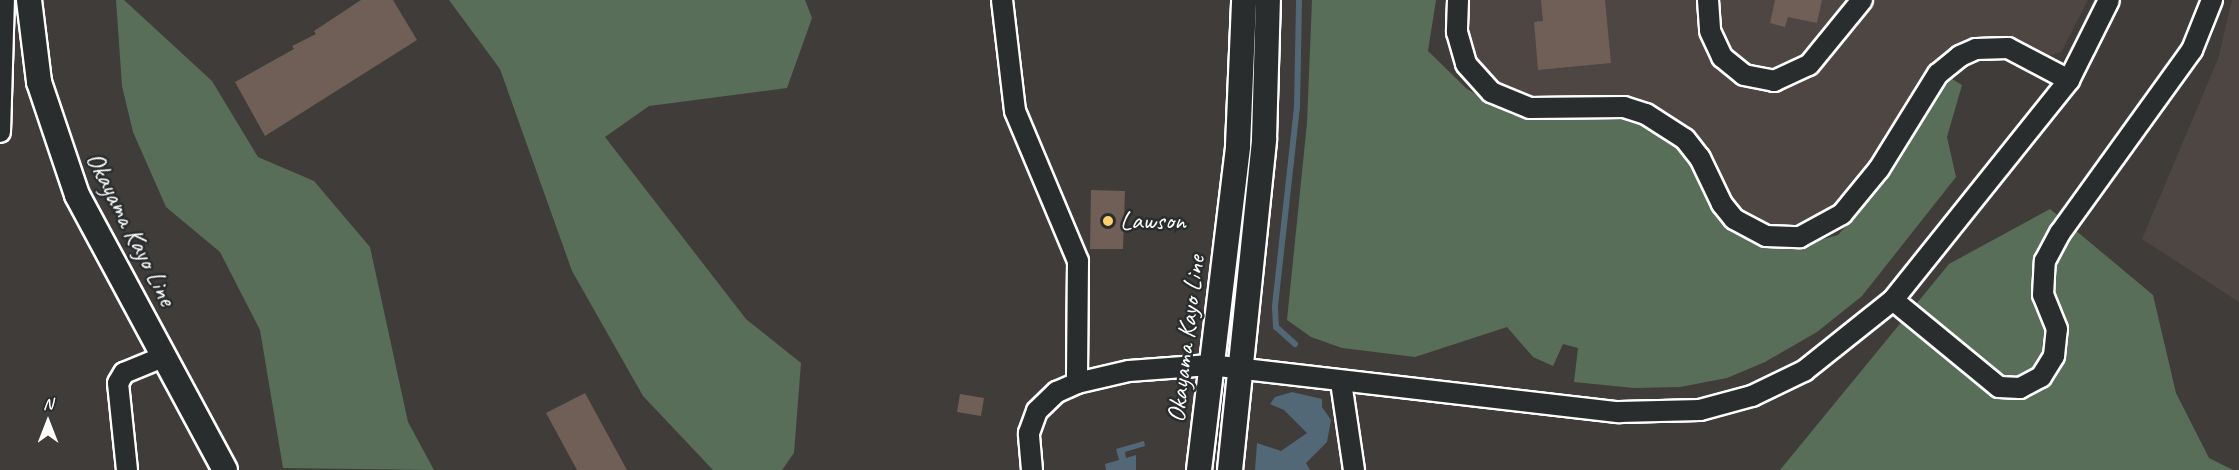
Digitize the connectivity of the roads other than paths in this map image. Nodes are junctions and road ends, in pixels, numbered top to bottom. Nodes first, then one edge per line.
1 (4, 0) edge
2 (28, 0) edge
3 (1002, 0) edge
4 (1244, 0) edge
5 (1268, 0) edge
6 (1458, 0) edge
7 (1707, 0) edge
8 (1862, 0) edge
9 (2109, 0) edge
10 (2212, 0) edge
11 (2069, 80) junction
12 (0, 132) edge
13 (1893, 300) junction
14 (165, 356) junction
15 (1210, 366) junction
16 (1242, 369) junction
17 (1341, 382) junction
18 (1077, 383) junction
19 (127, 470) edge
20 (225, 470) edge
21 (1032, 470) edge
22 (1199, 470) edge
23 (1230, 470) edge
24 (1354, 470) edge

1 - 12 street
2 - 14 main road, Okayama Kayo Line
3 - 18 street
4 - 15 main road, Okayama Kayo Line
5 - 16 main road
6 - 11 street
7 - 8 street
9 - 11 street
10 - 13 street
11 - 13 street
13 - 17 street
14 - 19 street
14 - 20 main road, Okayama Kayo Line
15 - 16 street
15 - 18 street
15 - 22 main road, Okayama Kayo Line
16 - 17 street
16 - 23 main road
17 - 24 street
18 - 21 street

